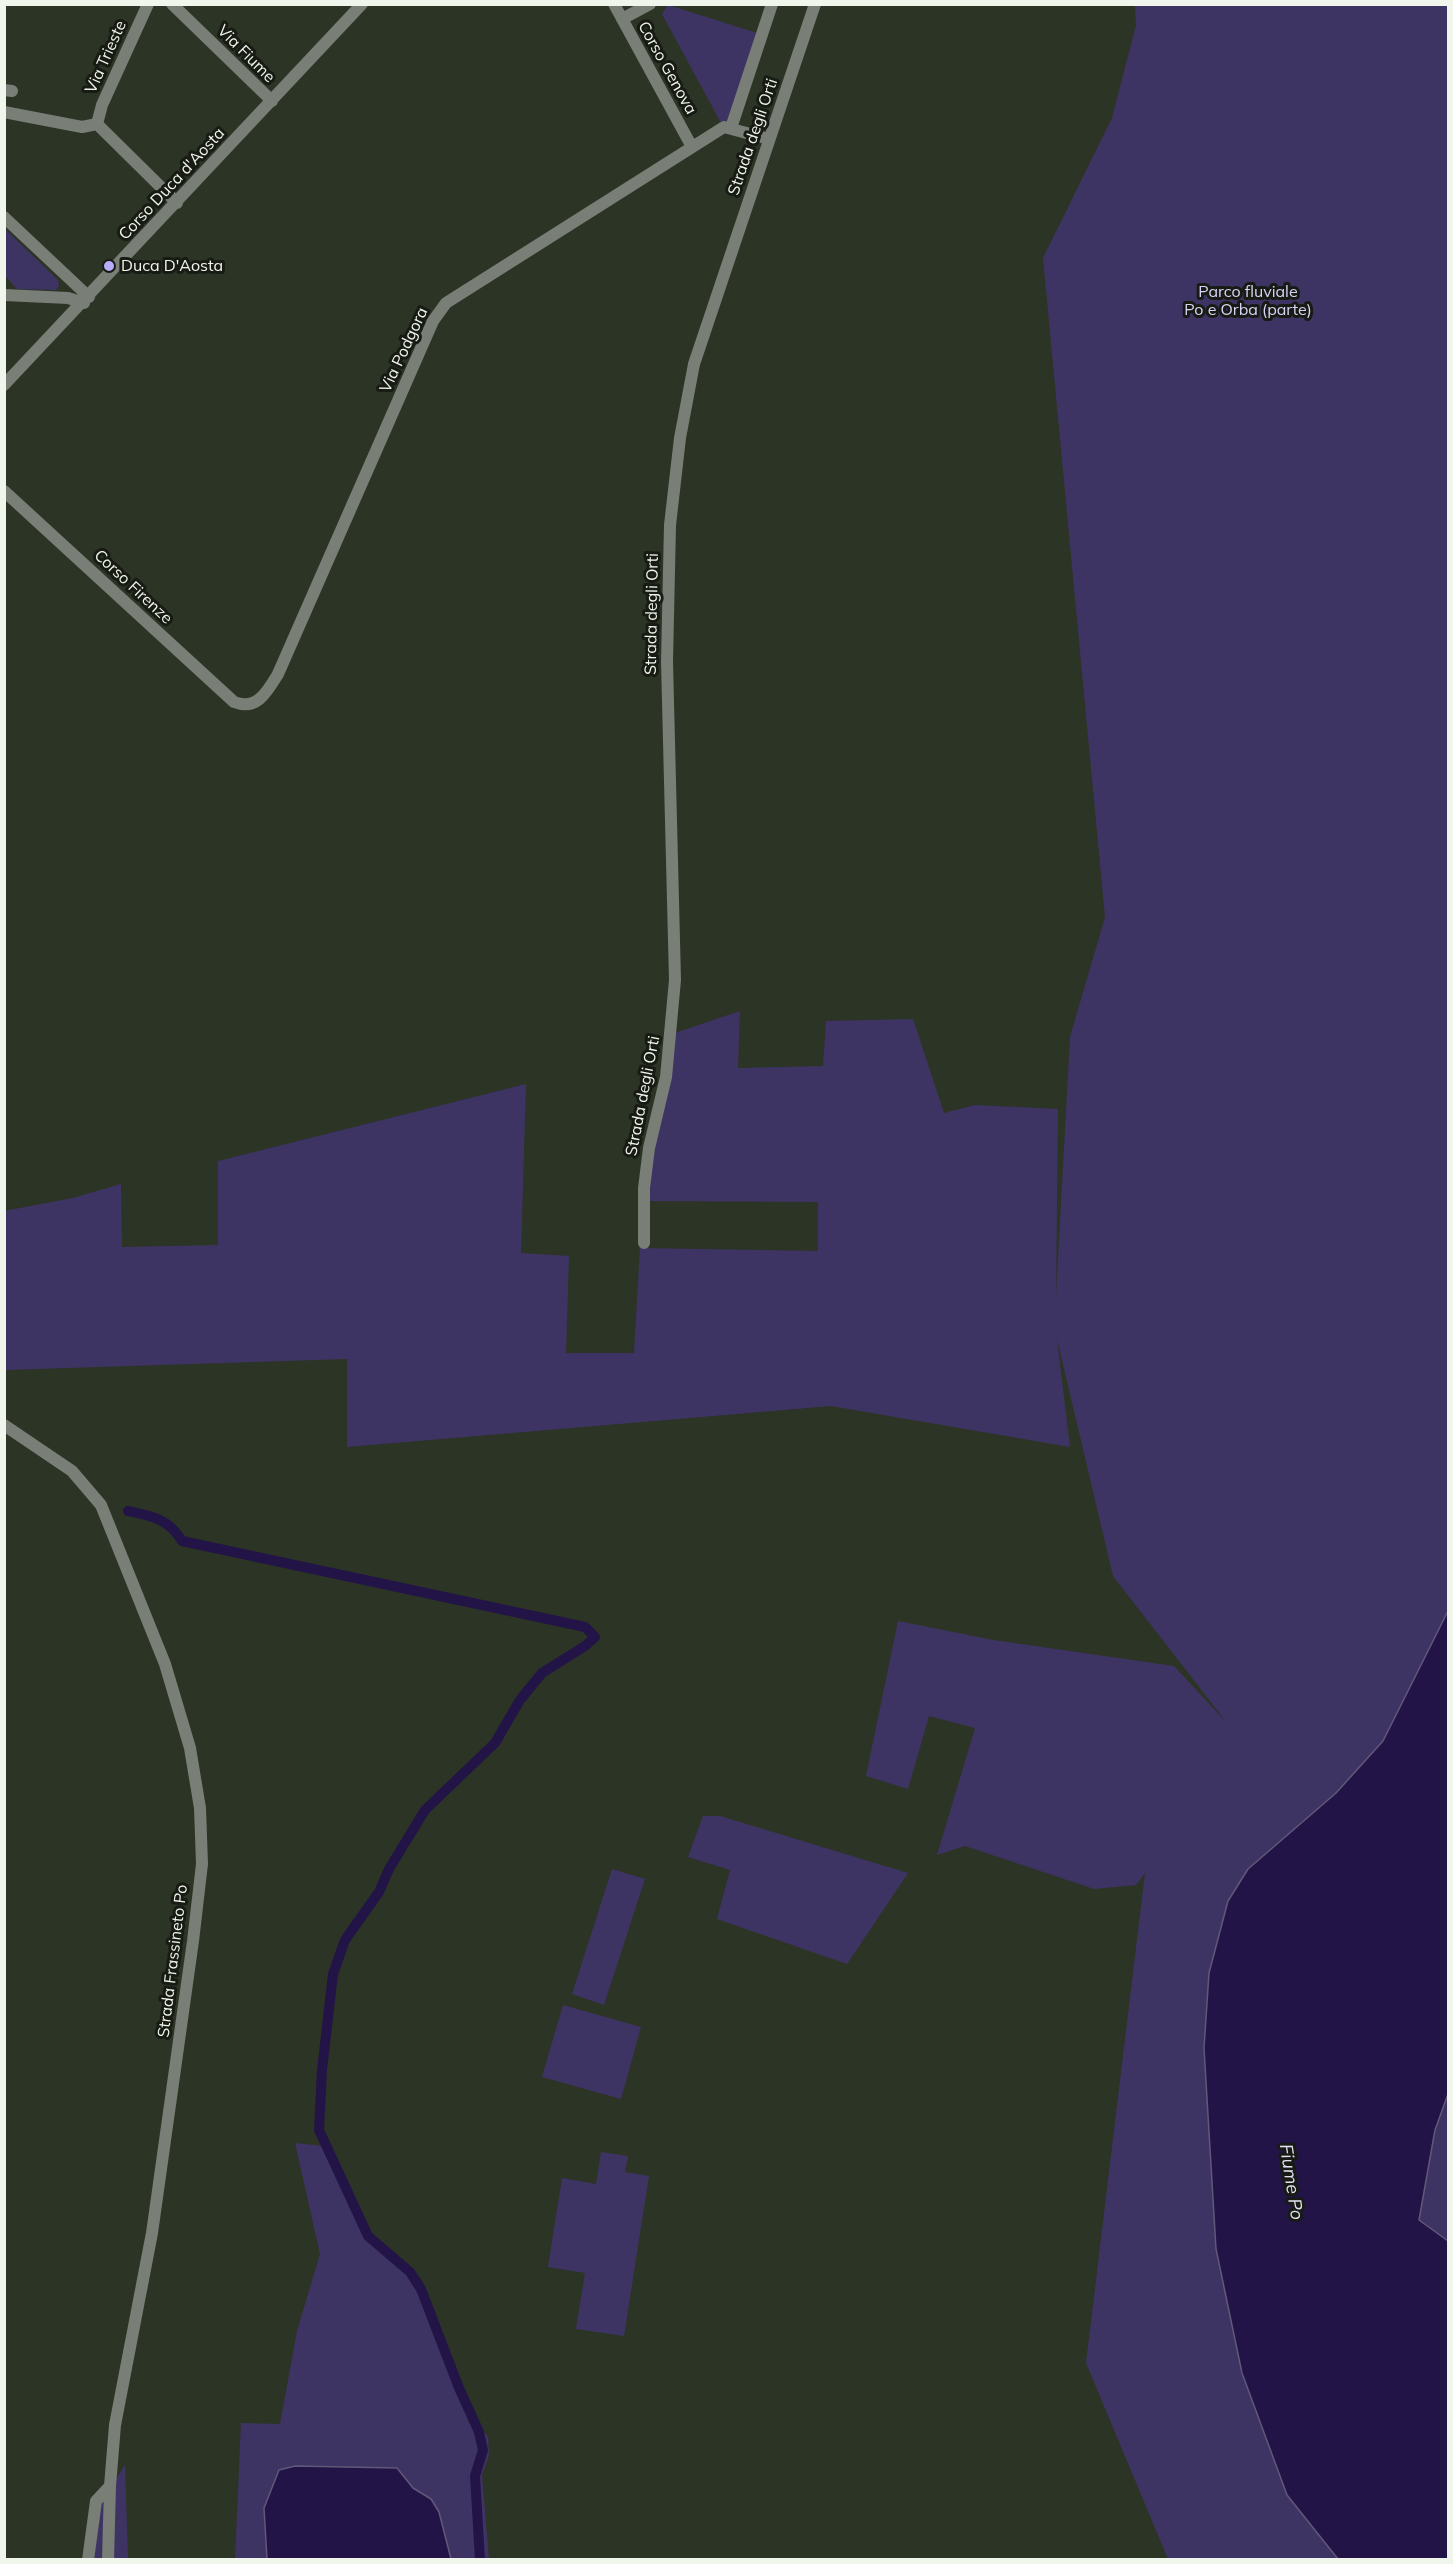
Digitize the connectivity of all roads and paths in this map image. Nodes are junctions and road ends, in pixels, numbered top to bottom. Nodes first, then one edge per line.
1 (148, 4) edge
2 (172, 4) edge
3 (614, 4) edge
4 (650, 4) edge
5 (772, 4) edge
6 (815, 4) edge
7 (359, 5) edge
8 (622, 19) junction
9 (272, 101) junction
10 (4, 112) edge
11 (97, 124) junction
12 (731, 128) junction
13 (769, 139) junction
14 (692, 147) junction
15 (177, 203) junction
16 (5, 217) edge
17 (4, 295) edge
18 (87, 300) junction
19 (7, 379) edge
20 (4, 491) edge
21 (240, 705) joint
22 (644, 1243) dead end
23 (4, 1425) edge
24 (110, 2486) junction
25 (88, 2559) edge
26 (108, 2559) edge

1 - 11 street, Via Trieste
2 - 9 street, Via Fiume
3 - 8 street, Corso Genova
4 - 8 street
5 - 12 street
6 - 13 street, Strada degli Orti
7 - 9 street, Corso Duca d'Aosta
8 - 14 street, Corso Genova
9 - 15 street, Corso Duca d'Aosta
10 - 11 street
11 - 15 street
12 - 13 street
12 - 14 street, Via Podgora
13 - 22 street, Strada degli Orti
14 - 21 street, Via Podgora
15 - 18 street, Corso Duca d'Aosta
16 - 18 street
17 - 18 street
18 - 19 street, Corso Duca d'Aosta
20 - 21 street, Corso Firenze
23 - 24 street, Strada Frassineto Po
24 - 25 street
24 - 26 street, Strada Frassineto Po

